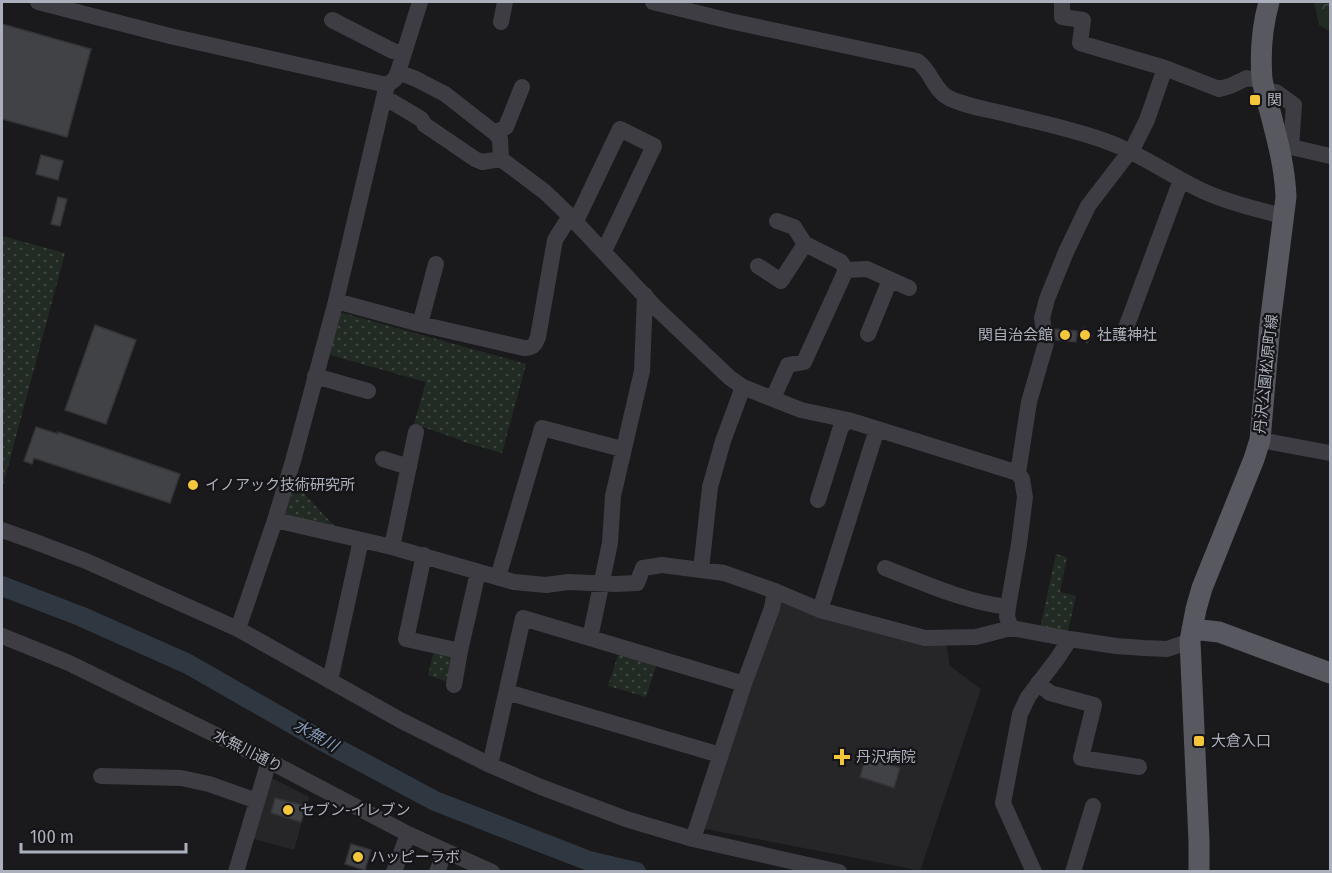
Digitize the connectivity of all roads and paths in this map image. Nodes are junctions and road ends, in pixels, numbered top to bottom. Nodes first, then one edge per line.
1 (38, 2) edge
2 (420, 2) edge
3 (504, 2) edge
4 (653, 2) edge
5 (1062, 2) edge
6 (1269, 2) edge
7 (332, 20) dead end
8 (501, 22) dead end
9 (404, 53) junction
10 (1165, 68) junction
11 (398, 72) junction
12 (1264, 86) junction
13 (522, 87) dead end
14 (385, 91) junction
15 (495, 132) junction
16 (1285, 147) junction
17 (1129, 151) junction
18 (1330, 156) edge
19 (501, 159) junction
20 (1181, 180) junction
21 (1284, 216) junction
22 (573, 218) junction
23 (777, 221) dead end
24 (805, 244) junction
25 (604, 251) junction
26 (436, 264) dead end
27 (758, 266) dead end
28 (846, 270) junction
29 (890, 280) junction
30 (909, 288) dead end
31 (645, 295) junction
32 (336, 301) junction
33 (420, 324) junction
34 (1124, 333) dead end
35 (868, 334) dead end
36 (315, 376) junction
37 (743, 387) junction
38 (368, 391) dead end
39 (773, 398) junction
40 (848, 420) junction
41 (878, 429) junction
42 (416, 432) dead end
43 (1260, 440) junction
44 (622, 449) junction
45 (1330, 453) edge
46 (383, 459) dead end
47 (409, 467) junction
48 (1018, 473) junction
49 (818, 500) dead end
50 (274, 520) junction
51 (2, 530) edge
52 (361, 540) junction
53 (392, 547) junction
54 (424, 555) junction
55 (885, 568) dead end
56 (701, 570) junction
57 (478, 573) junction
58 (498, 577) junction
59 (601, 583) junction
60 (776, 591) junction
61 (1008, 607) junction
62 (820, 610) junction
63 (238, 628) junction
64 (1011, 628) junction
65 (1191, 635) junction
66 (2, 636) edge
67 (590, 638) junction
68 (1070, 639) junction
69 (460, 651) junction
70 (1330, 673) edge
71 (330, 681) junction
72 (1038, 683) junction
73 (744, 684) junction
74 (454, 685) dead end
75 (507, 692) junction
76 (720, 755) junction
77 (269, 761) junction
78 (490, 765) junction
79 (1139, 767) dead end
80 (101, 776) dead end
81 (257, 801) junction
82 (1093, 806) dead end
83 (408, 834) junction
84 (693, 839) junction
85 (445, 851) junction
86 (236, 872) edge
87 (394, 872) edge
88 (437, 872) edge
89 (492, 872) edge
90 (839, 872) edge
91 (1034, 872) edge
92 (1073, 872) edge
93 (1198, 872) edge

1 - 14 street
2 - 9 street
3 - 8 street
4 - 17 street
5 - 10 street
6 - 12 main road, 丹沢公園松原町線
7 - 9 street
9 - 11 street
10 - 12 street
10 - 17 street
11 - 14 street
11 - 15 street
12 - 16 main road, 丹沢公園松原町線
13 - 15 street
14 - 19 street
14 - 32 street
15 - 19 street
16 - 18 street
16 - 21 main road, 丹沢公園松原町線
17 - 20 street
17 - 48 street
19 - 22 street
20 - 21 street
20 - 34 street
21 - 43 main road, 丹沢公園松原町線
22 - 25 street
22 - 25 street
22 - 33 street
23 - 24 street
24 - 27 street
24 - 28 street
25 - 31 street
26 - 33 street
28 - 29 street
28 - 39 street
29 - 30 street
29 - 35 street
31 - 37 street
31 - 44 street
32 - 33 street
32 - 36 street
36 - 38 street
36 - 50 street
37 - 39 street
37 - 56 street
39 - 40 street
40 - 41 street
40 - 49 street
41 - 48 street
41 - 62 street
42 - 47 street
43 - 45 street
43 - 65 main road, 丹沢公園松原町線
44 - 58 street
44 - 59 street
46 - 47 street
47 - 53 street
48 - 61 street
50 - 52 street
50 - 63 street
51 - 63 street
52 - 53 street
52 - 71 street
53 - 54 street
54 - 57 street
54 - 69 street
55 - 61 street
56 - 59 street
56 - 60 street
57 - 58 street
57 - 69 street
58 - 59 street
59 - 67 street
60 - 62 street
60 - 73 street
61 - 64 street
62 - 64 street
63 - 71 street
64 - 68 street
65 - 68 street
65 - 70 main road
65 - 93 main road, 丹沢公園松原町線
66 - 77 street, 水無川通り
67 - 73 street
67 - 75 street
68 - 72 street
69 - 74 street
71 - 78 street
72 - 79 street
72 - 91 street
73 - 76 street
75 - 76 street
75 - 78 street
76 - 84 street
77 - 81 street
77 - 83 street, 水無川通り
78 - 84 street
80 - 81 street
81 - 86 street
82 - 92 street
83 - 85 street, 水無川通り
83 - 87 street
84 - 90 street
85 - 88 street
85 - 89 street, 水無川通り

